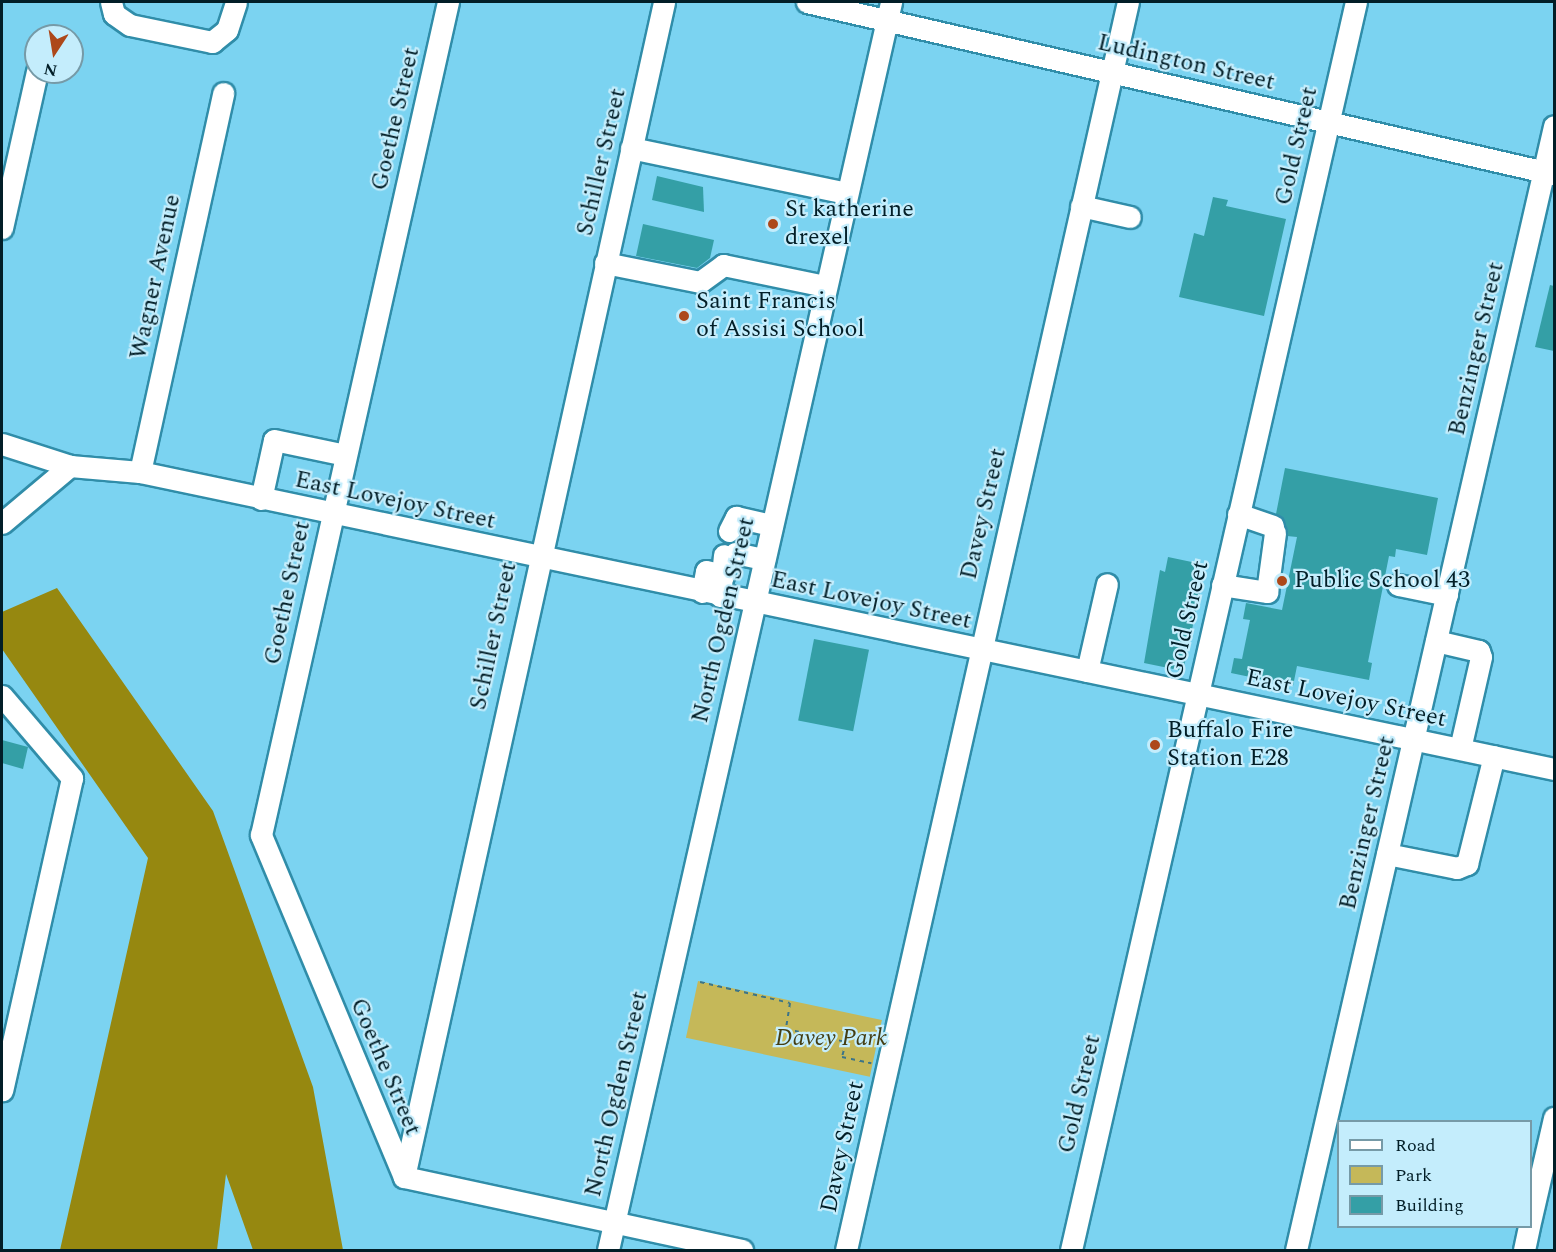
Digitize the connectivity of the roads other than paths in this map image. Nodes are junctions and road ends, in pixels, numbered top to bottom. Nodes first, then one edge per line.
1 (111, 2) edge
2 (236, 2) edge
3 (448, 2) edge
4 (664, 2) edge
5 (807, 2) edge
6 (1128, 2) edge
7 (1356, 2) edge
8 (889, 10) edge
9 (1112, 72) junction
10 (34, 84) edge
11 (223, 93) dead end
12 (1329, 122) junction
13 (1554, 126) edge
14 (631, 148) junction
15 (1549, 172) edge
16 (846, 194) junction
17 (1081, 206) junction
18 (1130, 217) dead end
19 (2, 228) edge
20 (605, 262) junction
21 (825, 286) junction
22 (2, 444) edge
23 (345, 455) junction
24 (70, 466) junction
25 (140, 472) junction
26 (261, 499) junction
27 (332, 514) junction
28 (1238, 514) junction
29 (2, 523) edge
30 (772, 525) junction
31 (730, 549) junction
32 (537, 557) junction
33 (764, 560) junction
34 (1107, 584) dead end
35 (1222, 585) junction
36 (1398, 585) dead end
37 (711, 594) junction
38 (1447, 595) junction
39 (753, 603) junction
40 (1436, 641) junction
41 (979, 650) junction
42 (1087, 671) junction
43 (1197, 694) junction
44 (2, 696) edge
45 (1414, 740) junction
46 (1460, 749) junction
47 (1494, 756) junction
48 (1554, 769) edge
49 (1387, 854) junction
50 (2, 1090) edge
51 (1554, 1118) edge
52 (404, 1177) junction
53 (1532, 1213) edge
54 (614, 1223) junction
55 (1529, 1228) edge
56 (608, 1251) edge
57 (742, 1251) edge
58 (846, 1251) edge
59 (1071, 1251) edge
60 (1296, 1251) edge
61 (1524, 1251) edge

1 - 2 street
3 - 23 street, Goethe Street
4 - 14 street, Schiller Street
5 - 8 street, Ludington Street
6 - 9 street, Davey Street
7 - 12 street, Gold Street
8 - 9 street, Ludington Street
8 - 16 street, North Ogden Street
9 - 12 street, Ludington Street
9 - 17 street, Davey Street
10 - 19 street
11 - 25 street, Wagner Avenue
12 - 15 street, Ludington Street
12 - 28 street, Gold Street
13 - 15 street, Benzinger Street
14 - 16 street
14 - 20 street, Schiller Street
15 - 38 street, Benzinger Street
16 - 21 street, North Ogden Street
17 - 18 street
17 - 41 street, Davey Street
20 - 21 street
20 - 32 street, Schiller Street
21 - 30 street, North Ogden Street
22 - 24 street, East Lovejoy Street
23 - 26 street
23 - 27 street, Goethe Street
24 - 25 street, East Lovejoy Street
24 - 29 street
25 - 26 street, East Lovejoy Street
26 - 27 street, East Lovejoy Street
27 - 32 street, East Lovejoy Street
27 - 52 street, Goethe Street
28 - 35 street, Gold Street
28 - 35 street
30 - 31 street
30 - 33 street, North Ogden Street
31 - 33 street
31 - 37 street
32 - 37 street, East Lovejoy Street
32 - 52 street, Schiller Street
33 - 39 street, North Ogden Street
34 - 42 street
35 - 43 street, Gold Street
36 - 38 street
37 - 39 street, East Lovejoy Street
38 - 40 street, Benzinger Street
39 - 41 street, East Lovejoy Street
39 - 54 street, North Ogden Street
40 - 45 street, Benzinger Street
40 - 46 street
41 - 42 street, East Lovejoy Street
41 - 58 street, Davey Street
42 - 43 street, East Lovejoy Street
43 - 45 street, East Lovejoy Street
43 - 59 street, Gold Street
44 - 50 street
45 - 46 street, East Lovejoy Street
45 - 49 street, Benzinger Street
46 - 47 street, East Lovejoy Street
47 - 48 street, East Lovejoy Street
47 - 49 street
49 - 60 street, Benzinger Street
51 - 53 street
52 - 54 street
54 - 56 street, North Ogden Street
54 - 57 street
55 - 61 street

